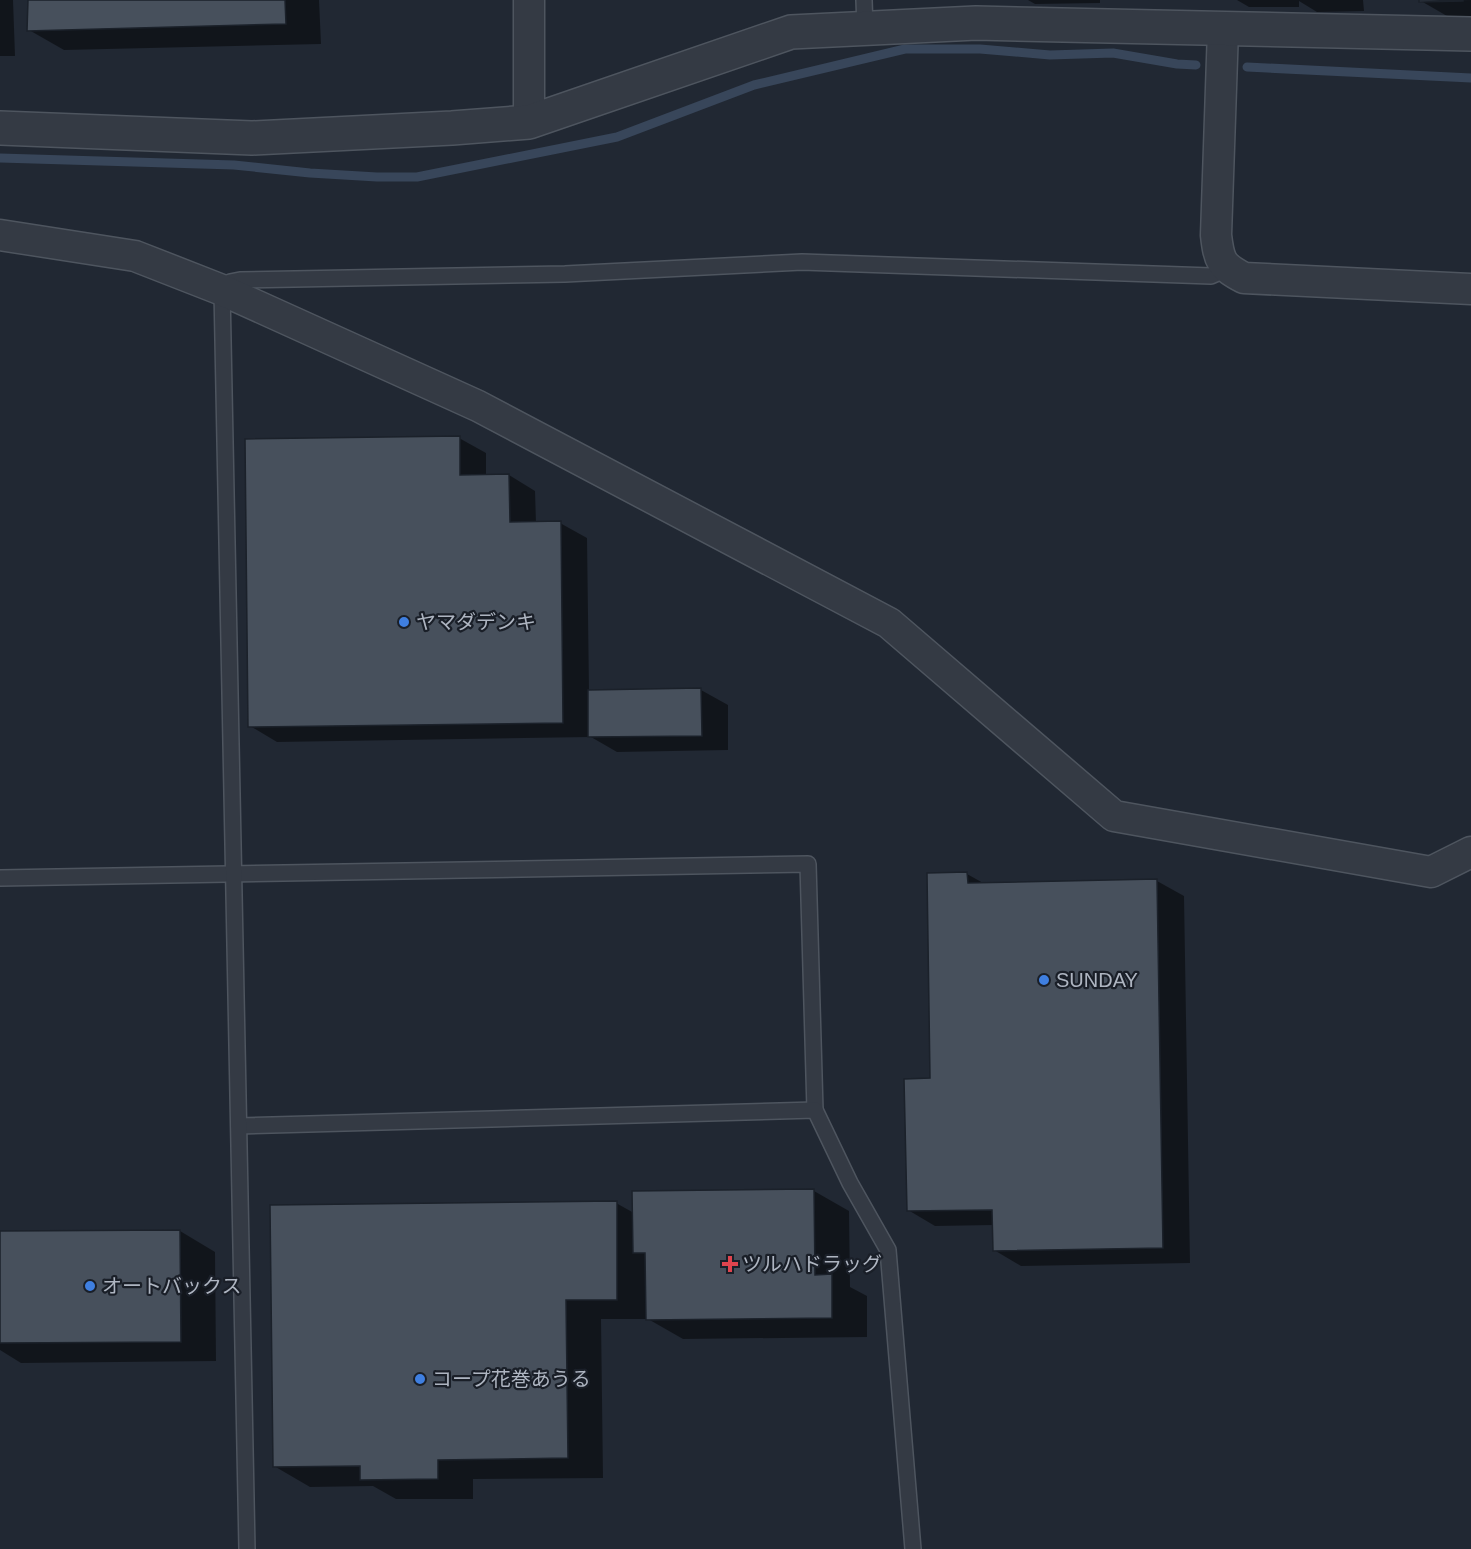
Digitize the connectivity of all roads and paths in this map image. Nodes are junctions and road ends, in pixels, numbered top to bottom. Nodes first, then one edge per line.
1 (529, 0) edge
2 (864, 14) edge
3 (1223, 29) junction
4 (1471, 34) edge
5 (529, 122) junction
6 (0, 128) edge
7 (0, 235) edge
8 (1227, 269) junction
9 (1471, 289) edge
10 (222, 290) junction
11 (1471, 852) edge
12 (234, 874) junction
13 (0, 878) edge
14 (815, 1110) junction
15 (239, 1126) junction
16 (247, 1549) edge
17 (913, 1549) edge

1 - 5 street
2 - 3 street
2 - 5 street
3 - 4 street
3 - 8 street
5 - 6 street
7 - 10 street
8 - 9 street
8 - 10 lane
10 - 11 street
10 - 12 lane
12 - 13 lane
12 - 14 lane
12 - 15 lane
14 - 15 lane
14 - 17 lane
15 - 16 lane

